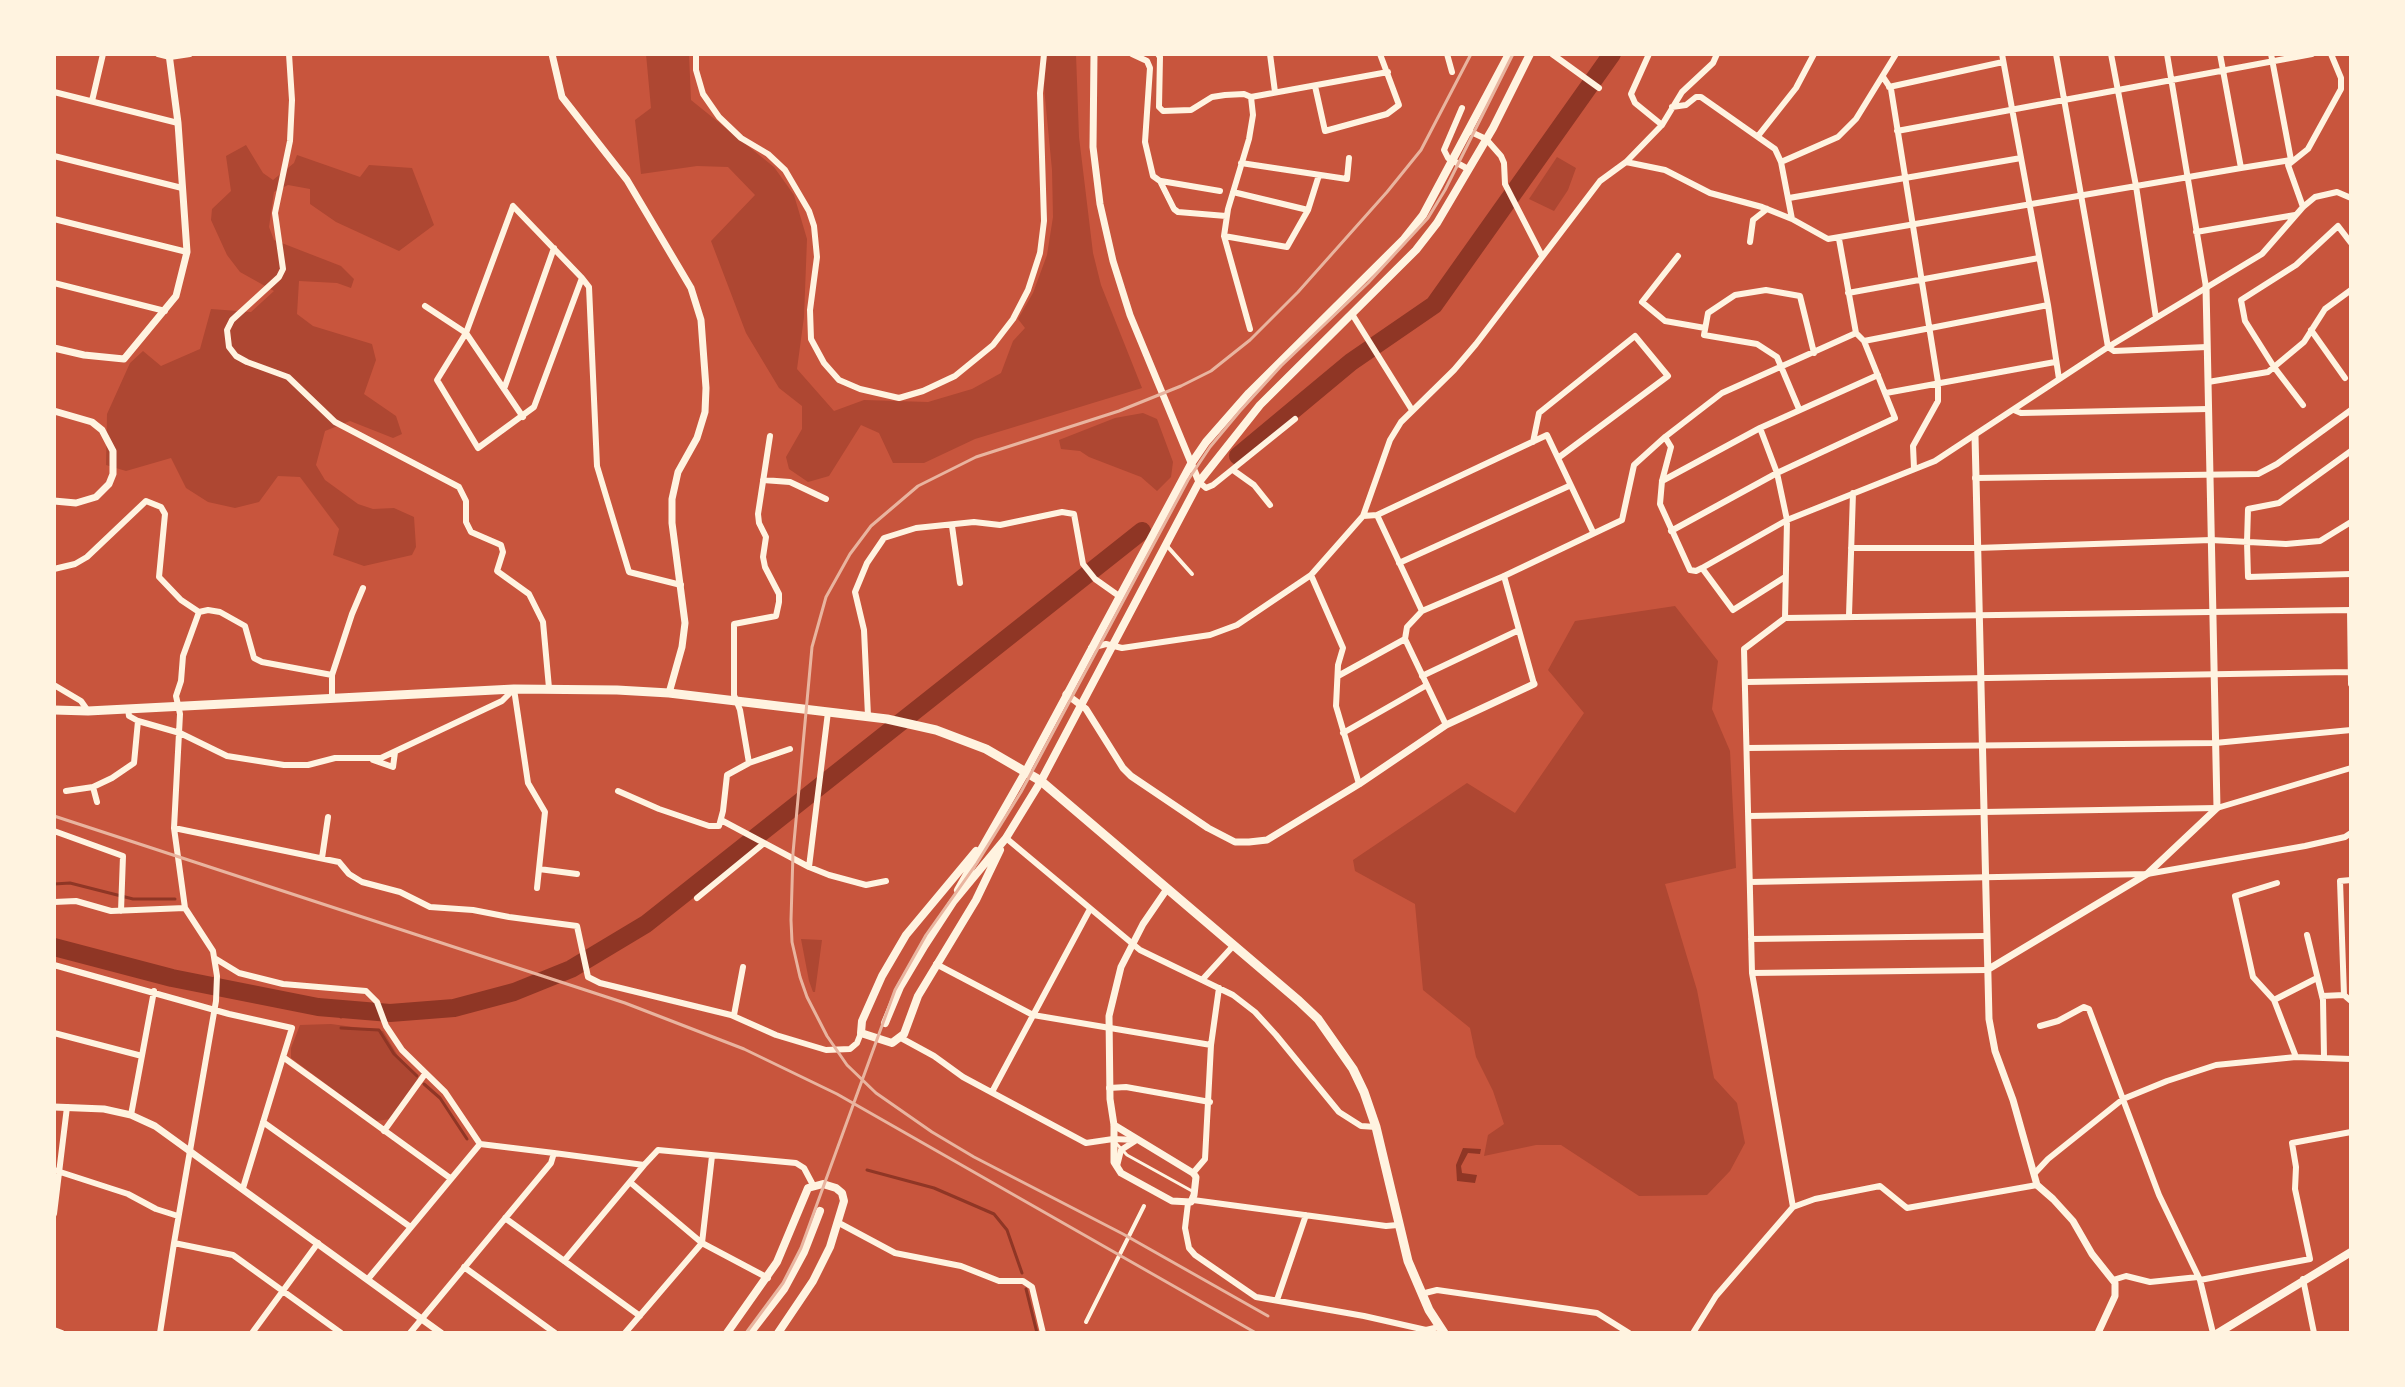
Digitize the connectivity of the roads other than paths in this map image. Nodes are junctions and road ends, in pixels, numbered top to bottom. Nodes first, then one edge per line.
1 (103, 54) edge
2 (158, 54) edge
3 (190, 54) edge
4 (289, 54) edge
5 (552, 54) edge
6 (696, 54) edge
7 (1044, 54) edge
8 (1094, 54) edge
9 (1132, 54) edge
10 (1158, 54) edge
11 (1270, 54) edge
12 (1380, 54) edge
13 (1447, 54) edge
14 (1509, 54) edge
15 (1530, 54) edge
16 (1552, 54) edge
17 (1649, 54) edge
18 (1717, 54) edge
19 (1814, 54) edge
20 (1896, 54) edge
21 (2002, 54) edge
22 (2056, 54) edge
23 (2111, 54) edge
24 (2167, 54) edge
25 (2220, 54) edge
26 (2312, 54) edge
27 (2331, 54) edge
28 (169, 56) edge
29 (2272, 58) edge
30 (2003, 62) junction
31 (2223, 71) junction
32 (1388, 72) junction
33 (1452, 72) dead end
34 (1883, 77) junction
35 (2171, 80) junction
36 (1315, 86) junction
37 (1597, 87) dead end
38 (1889, 87) junction
39 (2119, 90) junction
40 (54, 92) edge
41 (1275, 92) junction
42 (1251, 97) junction
43 (2064, 100) junction
44 (92, 101) junction
45 (1462, 108) dead end
46 (1672, 108) junction
47 (2012, 110) junction
48 (178, 123) junction
49 (1662, 125) junction
50 (1469, 131) junction
51 (1897, 131) junction
52 (1758, 136) junction
53 (1486, 139) junction
54 (54, 156) edge
55 (1349, 158) dead end
56 (2021, 158) junction
57 (2291, 160) junction
58 (1453, 161) junction
59 (1626, 162) junction
60 (1781, 162) junction
61 (1241, 163) junction
62 (2241, 168) junction
63 (1468, 169) junction
64 (1319, 175) junction
65 (2188, 177) junction
66 (1904, 178) junction
67 (1160, 181) junction
68 (2136, 186) junction
69 (182, 188) junction
70 (1220, 191) dead end
71 (1233, 192) junction
72 (2082, 195) junction
73 (1789, 198) junction
74 (2351, 198) edge
75 (2029, 204) junction
76 (2303, 207) junction
77 (1767, 209) junction
78 (1308, 210) junction
79 (2295, 215) junction
80 (1226, 216) junction
81 (54, 219) edge
82 (1792, 219) junction
83 (1912, 225) junction
84 (2196, 232) junction
85 (1224, 236) junction
86 (1839, 239) junction
87 (1750, 242) dead end
88 (2351, 243) edge
89 (554, 248) junction
90 (187, 252) junction
91 (1542, 256) junction
92 (1678, 256) dead end
93 (2039, 258) junction
94 (582, 278) junction
95 (1921, 280) junction
96 (54, 283) edge
97 (2206, 287) junction
98 (2348, 292) edge
99 (1848, 293) junction
100 (2351, 302) edge
101 (2048, 305) junction
102 (425, 306) dead end
103 (165, 311) junction
104 (1352, 314) junction
105 (2156, 318) junction
106 (1705, 328) junction
107 (1929, 328) junction
108 (1250, 329) dead end
109 (2311, 330) junction
110 (466, 333) junction
111 (1856, 333) junction
112 (1864, 341) junction
113 (2108, 347) junction
114 (2207, 347) junction
115 (54, 348) edge
116 (1814, 353) junction
117 (2055, 362) junction
118 (1780, 366) junction
119 (2274, 367) junction
120 (1878, 375) junction
121 (2345, 378) dead end
122 (2059, 379) junction
123 (1938, 382) junction
124 (2208, 382) junction
125 (504, 389) junction
126 (1886, 393) junction
127 (2303, 405) dead end
128 (1799, 409) junction
129 (2208, 409) junction
130 (1412, 410) junction
131 (2014, 410) junction
132 (2351, 410) edge
133 (54, 411) edge
134 (523, 417) junction
135 (1295, 419) dead end
136 (1760, 428) junction
137 (770, 436) dead end
138 (1975, 436) junction
139 (1665, 437) junction
140 (1533, 442) junction
141 (2351, 451) edge
142 (1558, 458) junction
143 (1191, 464) junction
144 (1914, 468) junction
145 (1233, 470) junction
146 (1777, 473) junction
147 (2210, 474) junction
148 (1975, 478) junction
149 (763, 480) junction
150 (1662, 481) junction
151 (1199, 482) junction
152 (1569, 486) junction
153 (1853, 493) junction
154 (826, 499) dead end
155 (54, 501) edge
156 (1270, 505) dead end
157 (1377, 515) junction
158 (1363, 516) junction
159 (1787, 520) junction
160 (2351, 522) edge
161 (952, 526) junction
162 (1671, 531) junction
163 (1593, 532) junction
164 (2211, 540) junction
165 (2247, 542) junction
166 (1166, 545) junction
167 (1851, 548) junction
168 (1977, 548) junction
169 (1399, 563) junction
170 (1702, 568) junction
171 (54, 569) edge
172 (1192, 574) dead end
173 (2351, 574) edge
174 (1311, 575) junction
175 (1504, 576) junction
176 (1785, 577) junction
177 (960, 583) dead end
178 (681, 585) junction
179 (363, 588) dead end
180 (1119, 596) junction
181 (2350, 610) edge
182 (1422, 611) junction
183 (199, 612) junction
184 (2213, 612) junction
185 (1849, 615) junction
186 (1978, 615) junction
187 (1785, 618) junction
188 (1519, 630) junction
189 (1405, 639) junction
190 (1111, 646) junction
191 (1091, 648) junction
192 (2350, 672) edge
193 (332, 675) junction
194 (2214, 675) junction
195 (1338, 676) junction
196 (1422, 676) junction
197 (1980, 679) junction
198 (1746, 682) junction
199 (1534, 684) joint
200 (2351, 684) edge
201 (54, 685) edge
202 (1427, 685) junction
203 (549, 688) junction
204 (514, 689) junction
205 (669, 693) junction
206 (1066, 694) junction
207 (332, 698) junction
208 (736, 701) junction
209 (1082, 705) junction
210 (180, 706) junction
211 (128, 709) junction
212 (54, 710) edge
213 (88, 711) junction
214 (828, 712) junction
215 (868, 716) junction
216 (138, 721) junction
217 (1446, 725) junction
218 (2351, 730) edge
219 (180, 733) junction
220 (1343, 733) junction
221 (2215, 743) junction
222 (1982, 746) junction
223 (1747, 748) junction
224 (790, 749) dead end
225 (395, 752) junction
226 (370, 759) junction
227 (749, 763) junction
228 (2351, 768) edge
229 (1026, 771) junction
230 (1041, 781) junction
231 (1359, 784) junction
232 (93, 787) junction
233 (66, 791) dead end
234 (618, 791) dead end
235 (97, 802) dead end
236 (2217, 808) junction
237 (1983, 812) junction
238 (1749, 816) junction
239 (328, 817) dead end
240 (721, 820) junction
241 (174, 828) junction
242 (54, 831) edge
243 (2351, 833) edge
244 (987, 838) junction
245 (1006, 838) junction
246 (763, 844) junction
247 (322, 858) junction
248 (809, 867) junction
249 (539, 869) junction
250 (577, 874) dead end
251 (2147, 874) junction
252 (1985, 876) junction
253 (2351, 880) edge
254 (886, 881) dead end
255 (1750, 882) junction
256 (2277, 883) dead end
257 (854, 884) junction
258 (537, 888) dead end
259 (1167, 889) junction
260 (852, 893) dead end
261 (697, 898) dead end
262 (54, 902) edge
263 (953, 902) junction
264 (185, 908) junction
265 (1090, 909) junction
266 (121, 911) junction
267 (2307, 935) dead end
268 (1986, 936) junction
269 (1751, 939) junction
270 (1132, 944) junction
271 (1234, 945) junction
272 (216, 959) junction
273 (936, 964) junction
274 (54, 965) edge
275 (743, 967) dead end
276 (1987, 970) junction
277 (1752, 973) junction
278 (2317, 978) junction
279 (1202, 980) junction
280 (1219, 988) junction
281 (154, 991) junction
282 (2344, 995) junction
283 (2322, 996) junction
284 (2274, 1000) junction
285 (2351, 1001) edge
286 (214, 1009) junction
287 (734, 1015) junction
288 (1033, 1015) junction
289 (885, 1023) dead end
290 (2040, 1026) dead end
291 (1108, 1028) junction
292 (54, 1033) edge
293 (861, 1033) junction
294 (901, 1038) junction
295 (1211, 1045) junction
296 (142, 1056) junction
297 (2324, 1056) junction
298 (283, 1057) junction
299 (2296, 1057) junction
300 (2351, 1059) edge
301 (425, 1074) junction
302 (1109, 1088) junction
303 (992, 1092) junction
304 (2123, 1099) junction
305 (1210, 1102) junction
306 (54, 1107) edge
307 (67, 1107) junction
308 (131, 1115) junction
309 (263, 1122) junction
310 (1114, 1125) junction
311 (1376, 1127) junction
312 (384, 1131) junction
313 (2351, 1132) edge
314 (1113, 1139) junction
315 (1137, 1140) junction
316 (480, 1144) junction
317 (189, 1149) junction
318 (1121, 1150) junction
319 (554, 1153) junction
320 (712, 1156) junction
321 (644, 1165) junction
322 (1117, 1169) junction
323 (57, 1171) edge
324 (1193, 1173) junction
325 (2035, 1173) junction
326 (450, 1178) junction
327 (631, 1183) junction
328 (813, 1185) junction
329 (2037, 1185) junction
330 (243, 1188) junction
331 (1192, 1198) junction
332 (55, 1202) edge
333 (1144, 1206) dead end
334 (1793, 1207) junction
335 (820, 1211) dead end
336 (54, 1214) edge
337 (1306, 1215) junction
338 (178, 1216) junction
339 (505, 1218) junction
340 (839, 1223) junction
341 (1398, 1225) junction
342 (409, 1226) junction
343 (174, 1243) junction
344 (318, 1243) junction
345 (702, 1243) junction
346 (2351, 1252) edge
347 (2310, 1259) junction
348 (564, 1261) junction
349 (464, 1267) junction
350 (2316, 1272) junction
351 (768, 1278) junction
352 (2199, 1278) junction
353 (368, 1279) junction
354 (2303, 1279) junction
355 (2113, 1280) junction
356 (283, 1292) junction
357 (1421, 1294) junction
358 (1277, 1300) junction
359 (640, 1316) junction
360 (421, 1318) junction
361 (1086, 1322) dead end
362 (54, 1330) edge
363 (1441, 1330) edge
364 (1697, 1332) edge
365 (62, 1333) edge
366 (160, 1333) edge
367 (252, 1333) edge
368 (341, 1333) edge
369 (410, 1333) edge
370 (441, 1333) edge
371 (555, 1333) edge
372 (625, 1333) edge
373 (727, 1333) edge
374 (750, 1333) edge
375 (778, 1333) edge
376 (1043, 1333) edge
377 (1629, 1333) edge
378 (2098, 1333) edge
379 (2216, 1333) edge
380 (2314, 1333) edge

1 - 44 street
2 - 28 street
3 - 28 street
4 - 203 street
5 - 178 street
6 - 7 street
8 - 143 street
9 - 67 street
10 - 42 street
11 - 41 street
12 - 32 street
13 - 33 street
14 - 50 main road
15 - 53 main road
16 - 37 street
17 - 49 street
18 - 46 street
19 - 52 street
20 - 34 street
21 - 30 street
22 - 43 street
23 - 39 street
24 - 35 street
25 - 31 street
26 - 29 street
27 - 57 street
28 - 48 street
29 - 31 street
29 - 57 street
30 - 38 street
30 - 47 street
31 - 35 street
31 - 62 street
32 - 36 street
32 - 36 street
34 - 38 street
34 - 60 street
35 - 39 street
35 - 65 street
36 - 41 street
38 - 51 street
39 - 43 street
39 - 68 street
40 - 44 street
41 - 42 street
42 - 61 street
43 - 47 street
43 - 72 street
44 - 48 street
45 - 58 street
46 - 49 street
46 - 52 street
47 - 51 street
47 - 56 street
48 - 69 street
49 - 59 street
50 - 53 street
50 - 58 main road
51 - 66 street
52 - 60 street
53 - 63 main road
53 - 91 street
54 - 69 street
55 - 64 street
56 - 66 street
56 - 75 street
57 - 62 street
57 - 76 street
58 - 63 street
58 - 143 main road
59 - 77 street
59 - 91 street
60 - 73 street
61 - 64 street
61 - 71 street
62 - 65 street
63 - 104 main road
64 - 78 street
65 - 68 street
65 - 84 street
66 - 73 street
66 - 83 street
67 - 70 street
67 - 80 street
68 - 72 street
68 - 105 street
69 - 90 street
71 - 78 street
71 - 80 street
72 - 75 street
72 - 113 street
73 - 82 street
74 - 76 street
75 - 83 street
75 - 93 street
76 - 79 street
77 - 82 street
77 - 87 street
78 - 85 street
79 - 84 street
79 - 97 street
80 - 85 street
81 - 90 street
82 - 86 street
83 - 86 street
83 - 95 street
84 - 97 street
85 - 108 street
86 - 99 street
88 - 119 street
89 - 94 street
89 - 110 street
89 - 125 street
90 - 103 street
91 - 130 street
92 - 106 street
93 - 95 street
93 - 101 street
94 - 134 street
94 - 178 street
95 - 99 street
95 - 107 street
96 - 103 street
97 - 105 street
97 - 114 street
98 - 100 street
98 - 109 street
99 - 111 street
101 - 107 street
101 - 117 street
102 - 110 street
103 - 115 street
104 - 130 street
104 - 151 main road
105 - 113 street
106 - 116 street
106 - 118 street
107 - 112 street
107 - 123 street
109 - 119 street
109 - 121 street
110 - 125 street
110 - 134 street
111 - 112 street
111 - 116 street
112 - 120 street
113 - 114 street
113 - 122 street
114 - 124 street
116 - 118 street
117 - 122 street
117 - 123 street
118 - 128 street
118 - 139 street
119 - 124 street
119 - 127 street
120 - 126 street
120 - 128 street
122 - 131 street
123 - 126 street
123 - 144 street
124 - 129 street
125 - 134 street
126 - 146 street
128 - 136 street
129 - 131 street
129 - 147 street
130 - 158 street
131 - 138 street
132 - 147 street
133 - 155 street
135 - 145 street
136 - 146 street
136 - 150 street
137 - 149 street
138 - 144 street
138 - 148 street
139 - 150 street
139 - 163 street
140 - 142 street
140 - 142 street
140 - 157 street
141 - 165 street
142 - 152 street
143 - 151 street
143 - 180 main road
144 - 153 street
145 - 151 street
145 - 156 street
146 - 159 street
146 - 162 street
147 - 148 street
147 - 164 street
148 - 168 street
149 - 154 street
149 - 208 street
150 - 162 street
151 - 166 main road
152 - 163 street
152 - 169 street
153 - 159 street
153 - 167 street
157 - 158 street
157 - 169 street
158 - 174 street
159 - 170 street
159 - 176 street
160 - 165 street
161 - 177 street
161 - 180 street
161 - 215 street
162 - 170 street
163 - 175 street
164 - 165 street
164 - 168 street
164 - 184 street
165 - 173 street
166 - 172 street
166 - 190 main road
167 - 168 street
167 - 185 street
168 - 186 street
169 - 182 street
170 - 176 street
171 - 183 street
174 - 190 street
174 - 195 street
175 - 182 street
175 - 188 street
176 - 187 street
178 - 205 street
179 - 193 street
180 - 191 main road
181 - 184 street
181 - 192 street
182 - 189 street
183 - 193 street
183 - 210 street
184 - 186 street
184 - 194 street
185 - 186 street
185 - 187 street
186 - 197 street
187 - 198 street
188 - 196 street
188 - 199 street
189 - 195 street
189 - 196 street
190 - 191 street
190 - 209 main road
191 - 206 main road
192 - 194 street
192 - 200 street
193 - 207 street
194 - 197 street
194 - 221 street
195 - 220 street
196 - 202 street
197 - 198 street
197 - 222 street
198 - 223 street
199 - 217 street
201 - 213 street
202 - 217 street
202 - 220 street
203 - 204 main road
203 - 205 main road
204 - 207 main road
204 - 225 street
204 - 249 street
205 - 208 main road
206 - 209 street
206 - 229 main road
207 - 210 main road
208 - 214 main road
208 - 227 street
209 - 230 main road
209 - 231 street
210 - 211 main road
210 - 219 street
211 - 213 main road
211 - 216 street
212 - 213 main road
214 - 215 main road
214 - 248 street
215 - 229 main road
216 - 219 street
216 - 232 street
217 - 231 street
218 - 221 street
219 - 226 street
219 - 241 street
220 - 231 street
221 - 222 street
221 - 236 street
222 - 223 street
222 - 237 street
223 - 238 street
224 - 227 street
225 - 226 street
225 - 226 street
227 - 240 street
228 - 236 street
229 - 230 main road
229 - 244 main road
230 - 245 main road
230 - 259 main road
232 - 233 street
232 - 235 street
234 - 240 street
236 - 237 street
236 - 251 street
237 - 238 street
237 - 252 street
238 - 255 street
239 - 247 street
240 - 246 street
241 - 247 street
241 - 264 street
242 - 266 street
243 - 251 street
244 - 263 main road
244 - 293 main road
245 - 263 main road
245 - 265 street
245 - 273 main road
246 - 248 street
246 - 261 street
247 - 287 street
248 - 257 street
249 - 250 street
249 - 258 street
251 - 252 street
251 - 276 street
252 - 255 street
252 - 268 street
253 - 282 street
254 - 257 street
255 - 269 street
256 - 284 street
257 - 260 street
259 - 270 street
259 - 271 main road
262 - 266 street
263 - 289 main road
264 - 266 street
264 - 272 street
265 - 270 street
265 - 288 street
267 - 278 street
268 - 269 street
268 - 276 street
269 - 277 street
270 - 279 street
270 - 291 street
271 - 279 street
271 - 311 main road
272 - 286 street
272 - 301 street
273 - 288 street
273 - 294 main road
274 - 281 street
275 - 287 street
276 - 277 street
276 - 325 street
277 - 334 street
278 - 283 street
278 - 284 street
279 - 280 street
280 - 295 street
280 - 311 street
281 - 286 street
281 - 296 street
282 - 283 street
282 - 285 street
283 - 297 street
284 - 299 street
286 - 298 street
286 - 317 street
287 - 293 street
288 - 291 street
288 - 303 street
290 - 304 street
291 - 295 street
291 - 302 street
292 - 296 street
293 - 294 main road
294 - 303 street
295 - 305 street
296 - 308 street
297 - 299 street
297 - 300 street
298 - 309 street
298 - 312 street
299 - 304 street
301 - 312 street
301 - 316 street
302 - 305 street
302 - 310 street
303 - 314 street
304 - 325 street
304 - 352 street
305 - 324 street
306 - 307 street
307 - 308 street
307 - 323 street
308 - 317 street
309 - 330 street
309 - 342 street
310 - 314 street
310 - 315 street
311 - 341 main road
312 - 326 street
313 - 347 street
314 - 315 street
314 - 318 lane
314 - 322 street
315 - 318 street
315 - 324 street
316 - 319 street
316 - 326 street
317 - 330 street
317 - 338 street
318 - 322 street
318 - 331 lane
319 - 321 street
319 - 339 street
320 - 321 street
320 - 328 street
320 - 345 street
321 - 327 street
322 - 331 street
323 - 332 street
323 - 338 street
324 - 331 street
325 - 329 street
326 - 342 street
327 - 345 street
327 - 348 street
328 - 340 main road
328 - 351 main road
329 - 334 street
329 - 355 street
330 - 344 street
331 - 337 street
331 - 358 street
332 - 336 street
333 - 361 street
334 - 364 street
335 - 374 main road
337 - 341 street
337 - 358 street
338 - 343 street
339 - 348 street
339 - 349 street
340 - 375 main road
340 - 376 street
341 - 357 main road
342 - 353 street
343 - 356 street
343 - 366 street
344 - 353 street
344 - 356 street
345 - 351 street
345 - 359 street
346 - 350 main road
347 - 350 street
347 - 352 street
348 - 359 street
349 - 360 street
349 - 371 street
350 - 354 main road
351 - 373 main road
352 - 355 street
352 - 379 street
353 - 360 street
354 - 379 main road
354 - 380 street
355 - 378 street
356 - 367 street
356 - 368 street
357 - 363 main road
357 - 377 street
358 - 363 street
359 - 372 street
360 - 369 street
360 - 370 street
362 - 365 street

